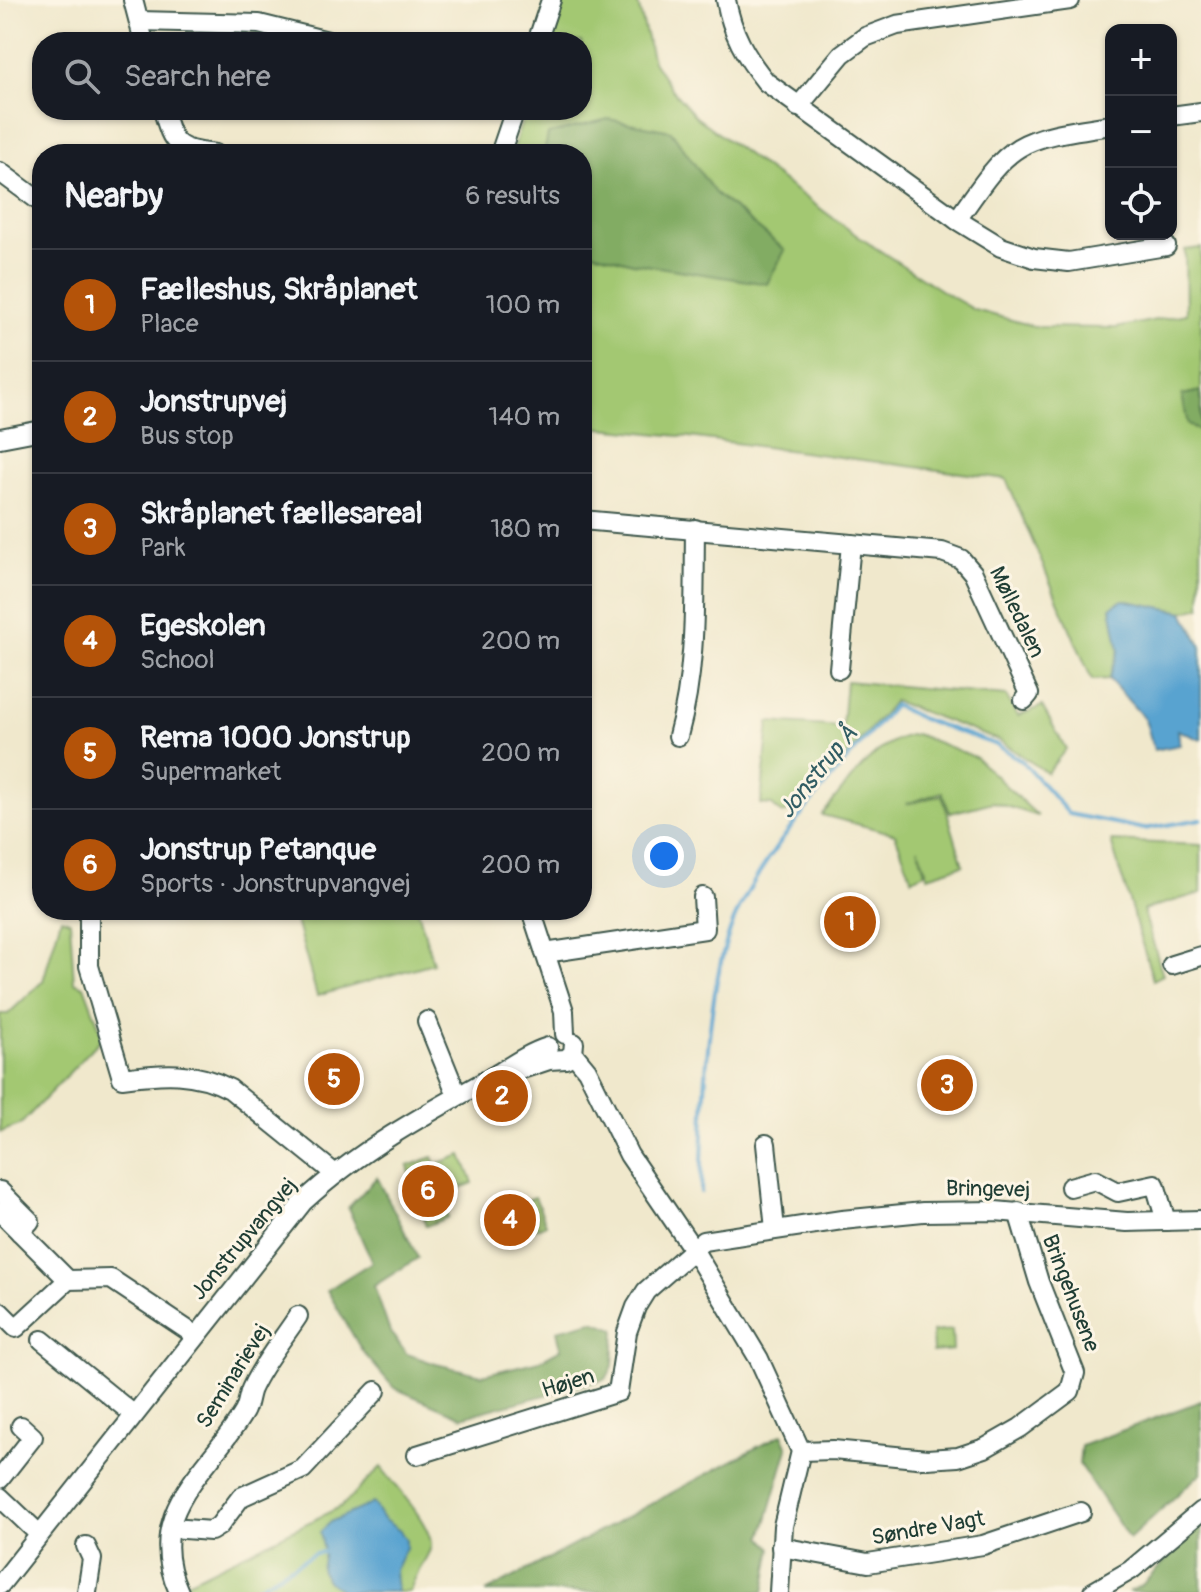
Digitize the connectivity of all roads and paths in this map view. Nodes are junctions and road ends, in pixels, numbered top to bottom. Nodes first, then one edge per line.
1 (133, 0) edge
2 (551, 0) edge
3 (726, 0) edge
4 (1070, 0) edge
5 (139, 21) junction
6 (142, 32) edge
7 (291, 32) edge
8 (540, 32) edge
9 (798, 107) junction
10 (1201, 112) edge
11 (1177, 115) edge
12 (166, 120) edge
13 (512, 120) edge
14 (1105, 126) edge
15 (177, 144) edge
16 (503, 144) edge
17 (0, 172) edge
18 (32, 196) edge
19 (957, 220) junction
20 (1166, 246) dead end
21 (32, 432) edge
22 (0, 438) edge
23 (592, 521) edge
24 (695, 529) junction
25 (851, 544) junction
26 (839, 669) dead end
27 (1024, 700) dead end
28 (678, 736) dead end
29 (703, 897) dead end
30 (88, 920) edge
31 (534, 920) edge
32 (545, 953) junction
33 (1201, 956) edge
34 (1172, 965) dead end
35 (427, 1021) dead end
36 (560, 1048) junction
37 (457, 1095) junction
38 (766, 1144) dead end
39 (334, 1173) junction
40 (1070, 1187) dead end
41 (0, 1191) edge
42 (0, 1212) edge
43 (1018, 1212) junction
44 (1201, 1220) edge
45 (1166, 1221) junction
46 (775, 1229) junction
47 (20, 1232) junction
48 (693, 1249) junction
49 (68, 1280) junction
50 (0, 1312) edge
51 (298, 1316) dead end
52 (195, 1335) junction
53 (42, 1340) dead end
54 (376, 1391) dead end
55 (133, 1414) junction
56 (21, 1426) dead end
57 (801, 1451) junction
58 (417, 1455) dead end
59 (0, 1479) edge
60 (0, 1497) edge
61 (1201, 1511) edge
62 (1081, 1512) dead end
63 (171, 1528) junction
64 (39, 1534) junction
65 (86, 1546) dead end
66 (781, 1547) junction
67 (0, 1585) edge
68 (87, 1592) edge
69 (179, 1592) edge
70 (779, 1592) edge
71 (1093, 1592) edge

1 - 5 street
2 - 8 street
3 - 9 street
4 - 9 street
5 - 6 street
5 - 7 street
9 - 19 street
10 - 11 street
12 - 15 street
13 - 16 street
14 - 19 street
17 - 18 street
19 - 20 street
21 - 22 street
23 - 24 street, Mølledalen
24 - 25 street, Mølledalen
24 - 28 street
25 - 26 street
25 - 27 street, Mølledalen
29 - 32 street
30 - 39 street
31 - 32 street
32 - 36 street
33 - 34 street
35 - 37 street
36 - 37 street, Jonstrupvangvej
36 - 48 street
37 - 39 street, Jonstrupvangvej
38 - 46 street
39 - 52 street, Jonstrupvangvej
40 - 45 street
41 - 47 street
42 - 47 street
43 - 45 street, Bringevej
43 - 46 street, Bringevej
43 - 57 street, Bringehusene
44 - 45 street, Bringevej
46 - 48 street, Bringevej
47 - 49 street
48 - 57 street
48 - 58 street, Højen
49 - 50 street
49 - 52 street
51 - 63 street, Seminarievej
52 - 55 street, Jonstrupvangvej
53 - 55 street
54 - 63 street
55 - 64 street, Jonstrupvangvej
56 - 59 street
57 - 66 street
60 - 64 street
61 - 71 street
62 - 66 street, Søndre Vagt
63 - 69 street, Seminarievej
64 - 67 street, Jonstrupvangvej
65 - 68 street
66 - 70 street

